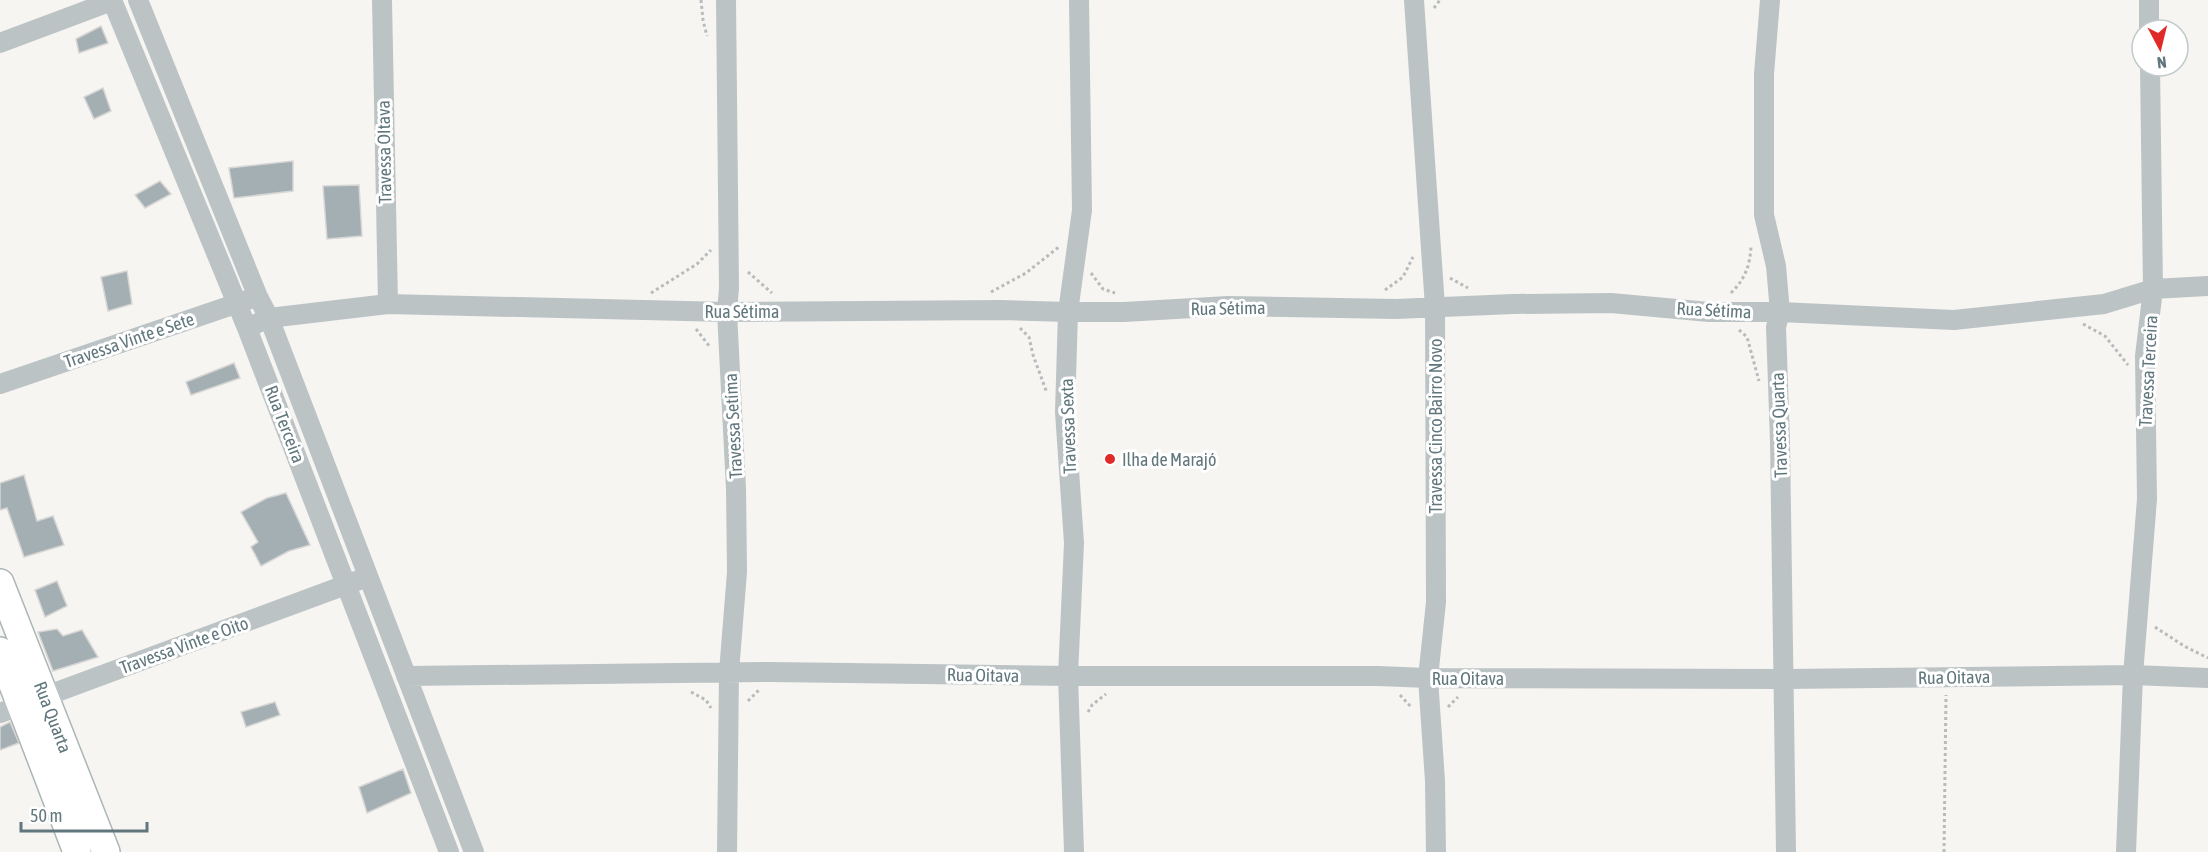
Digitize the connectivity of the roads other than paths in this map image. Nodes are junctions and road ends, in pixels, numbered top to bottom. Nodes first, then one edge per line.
1 (138, 0) edge
2 (382, 0) edge
3 (726, 0) edge
4 (1079, 0) edge
5 (1414, 0) edge
6 (1770, 0) edge
7 (2149, 0) edge
8 (112, 1) edge
9 (2149, 18) edge
10 (0, 44) edge
11 (2150, 78) edge
12 (2208, 286) edge
13 (2153, 289) junction
14 (258, 297) junction
15 (237, 303) junction
16 (388, 304) junction
17 (1435, 307) junction
18 (727, 312) junction
19 (1068, 312) junction
20 (1780, 312) junction
21 (269, 318) junction
22 (248, 328) junction
23 (0, 384) edge
24 (368, 577) junction
25 (0, 583) edge
26 (348, 585) junction
27 (0, 651) edge
28 (729, 672) junction
29 (2133, 675) junction
30 (406, 676) junction
31 (1068, 676) junction
32 (1428, 678) junction
33 (2208, 678) edge
34 (1785, 679) junction
35 (22, 705) edge
36 (77, 852) edge
37 (105, 852) edge
38 (449, 852) edge
39 (474, 852) edge
40 (727, 852) edge
41 (1074, 852) edge
42 (1436, 852) edge
43 (1786, 852) edge
44 (2126, 852) edge

1 - 14 street, Rua Terceira
2 - 16 street, Travessa OItava
3 - 18 street, Travessa Setíma
4 - 19 street, Travessa Sexta
5 - 17 street, Travessa Cinco Bairro Novo
6 - 20 street, Travessa Quarta
7 - 9 street
8 - 10 street
8 - 15 street, Rua Terceira
11 - 13 street, Travessa Terceira
12 - 13 street, Rua Sétima
13 - 20 street, Rua Sétima
13 - 29 street, Travessa Terceira
14 - 15 street, Travessa Vinte e Sete
14 - 21 street, Rua Terceira
15 - 22 street, Rua Terceira
15 - 23 street, Travessa Vinte e Sete
16 - 18 street, Rua Sétima
16 - 21 street, Rua Sétima
17 - 19 street, Rua Sétima
17 - 20 street, Rua Sétima
17 - 32 street, Travessa Cinco Bairro Novo
18 - 19 street, Rua Sétima
18 - 28 street, Travessa Setíma
19 - 31 street, Travessa Sexta
20 - 34 street, Travessa Quarta
21 - 22 street, Rua Sétima
21 - 24 street, Rua Terceira
22 - 26 street, Rua Terceira
24 - 26 street, Travessa Vinte e Oito
24 - 30 street, Rua Terceira
25 - 35 street, Rua Quarta
26 - 35 street, Travessa Vinte e Oito
26 - 38 street, Rua Terceira
27 - 35 street, Rua Quarta
28 - 30 street, Rua Oitava
28 - 31 street, Rua Oitava
28 - 40 street, Travessa Setíma
29 - 33 street, Rua Oitava
29 - 34 street, Rua Oitava
29 - 44 street, Travessa Terceira
30 - 39 street, Rua Terceira
31 - 32 street, Rua Oitava
31 - 41 street, Travessa Sexta
32 - 34 street, Rua Oitava
32 - 42 street, Travessa Cinco Bairro Novo
34 - 43 street, Travessa Quarta
35 - 36 street, Rua Quarta
35 - 37 street, Rua Quarta

